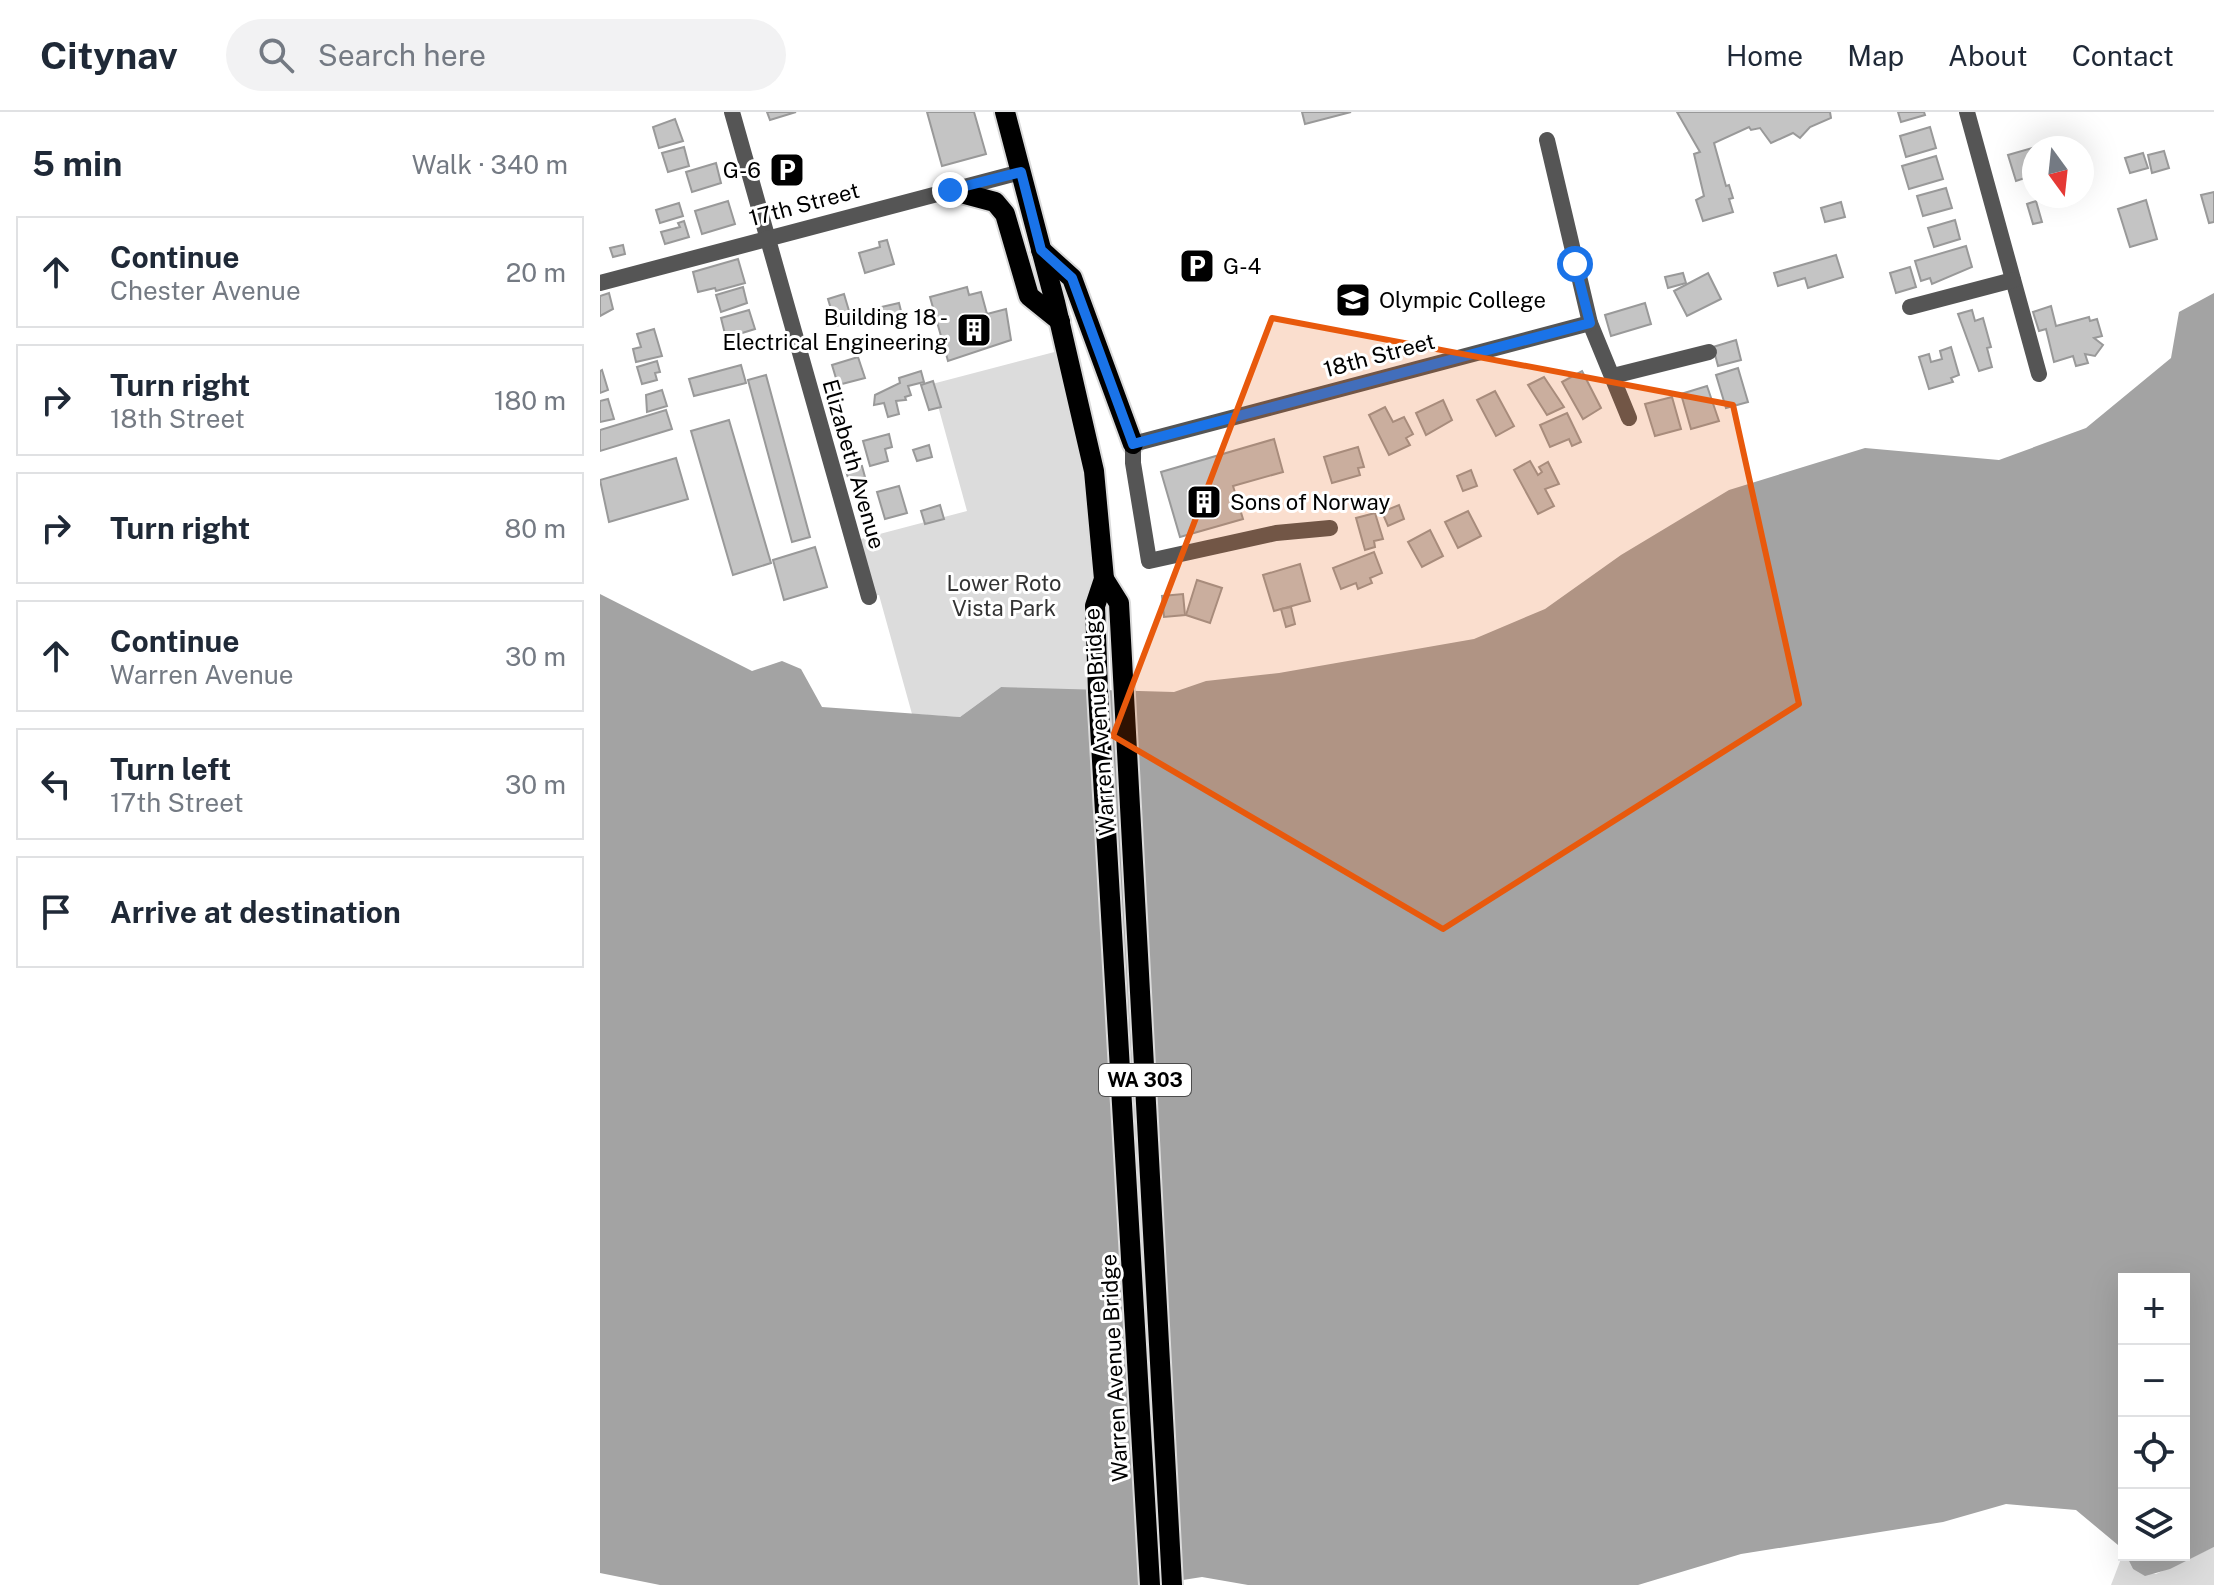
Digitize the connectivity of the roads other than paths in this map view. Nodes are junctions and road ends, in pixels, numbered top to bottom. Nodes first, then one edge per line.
1 (732, 112) edge
2 (1005, 112) edge
3 (1967, 112) edge
4 (1547, 140) dead end
5 (1021, 172) junction
6 (950, 190) junction
7 (766, 237) junction
8 (1041, 250) junction
9 (2013, 280) junction
10 (600, 283) edge
11 (1910, 307) dead end
12 (1060, 321) junction
13 (1590, 323) junction
14 (1709, 352) dead end
15 (2039, 374) dead end
16 (1613, 376) junction
17 (1629, 418) dead end
18 (1133, 444) junction
19 (1330, 528) dead end
20 (1104, 579) junction
21 (869, 597) dead end
22 (1150, 1585) edge
23 (1172, 1585) edge

1 - 7 street, Elizabeth Avenue
2 - 5 main road, WA 303
3 - 9 street
4 - 13 street
5 - 6 street, 17th Street
5 - 8 main road, WA 303
6 - 7 street, 17th Street
6 - 12 main road
7 - 10 street, 17th Street
7 - 21 street, Elizabeth Avenue
8 - 12 main road, WA 303
8 - 18 main road
9 - 11 street
9 - 15 street
12 - 20 main road, WA 303
13 - 16 street
13 - 18 street, 18th Street
14 - 16 street
16 - 17 street
18 - 19 street
20 - 22 main road, Warren Avenue Bridge / WA 303
20 - 23 main road, Warren Avenue Bridge / WA 303

